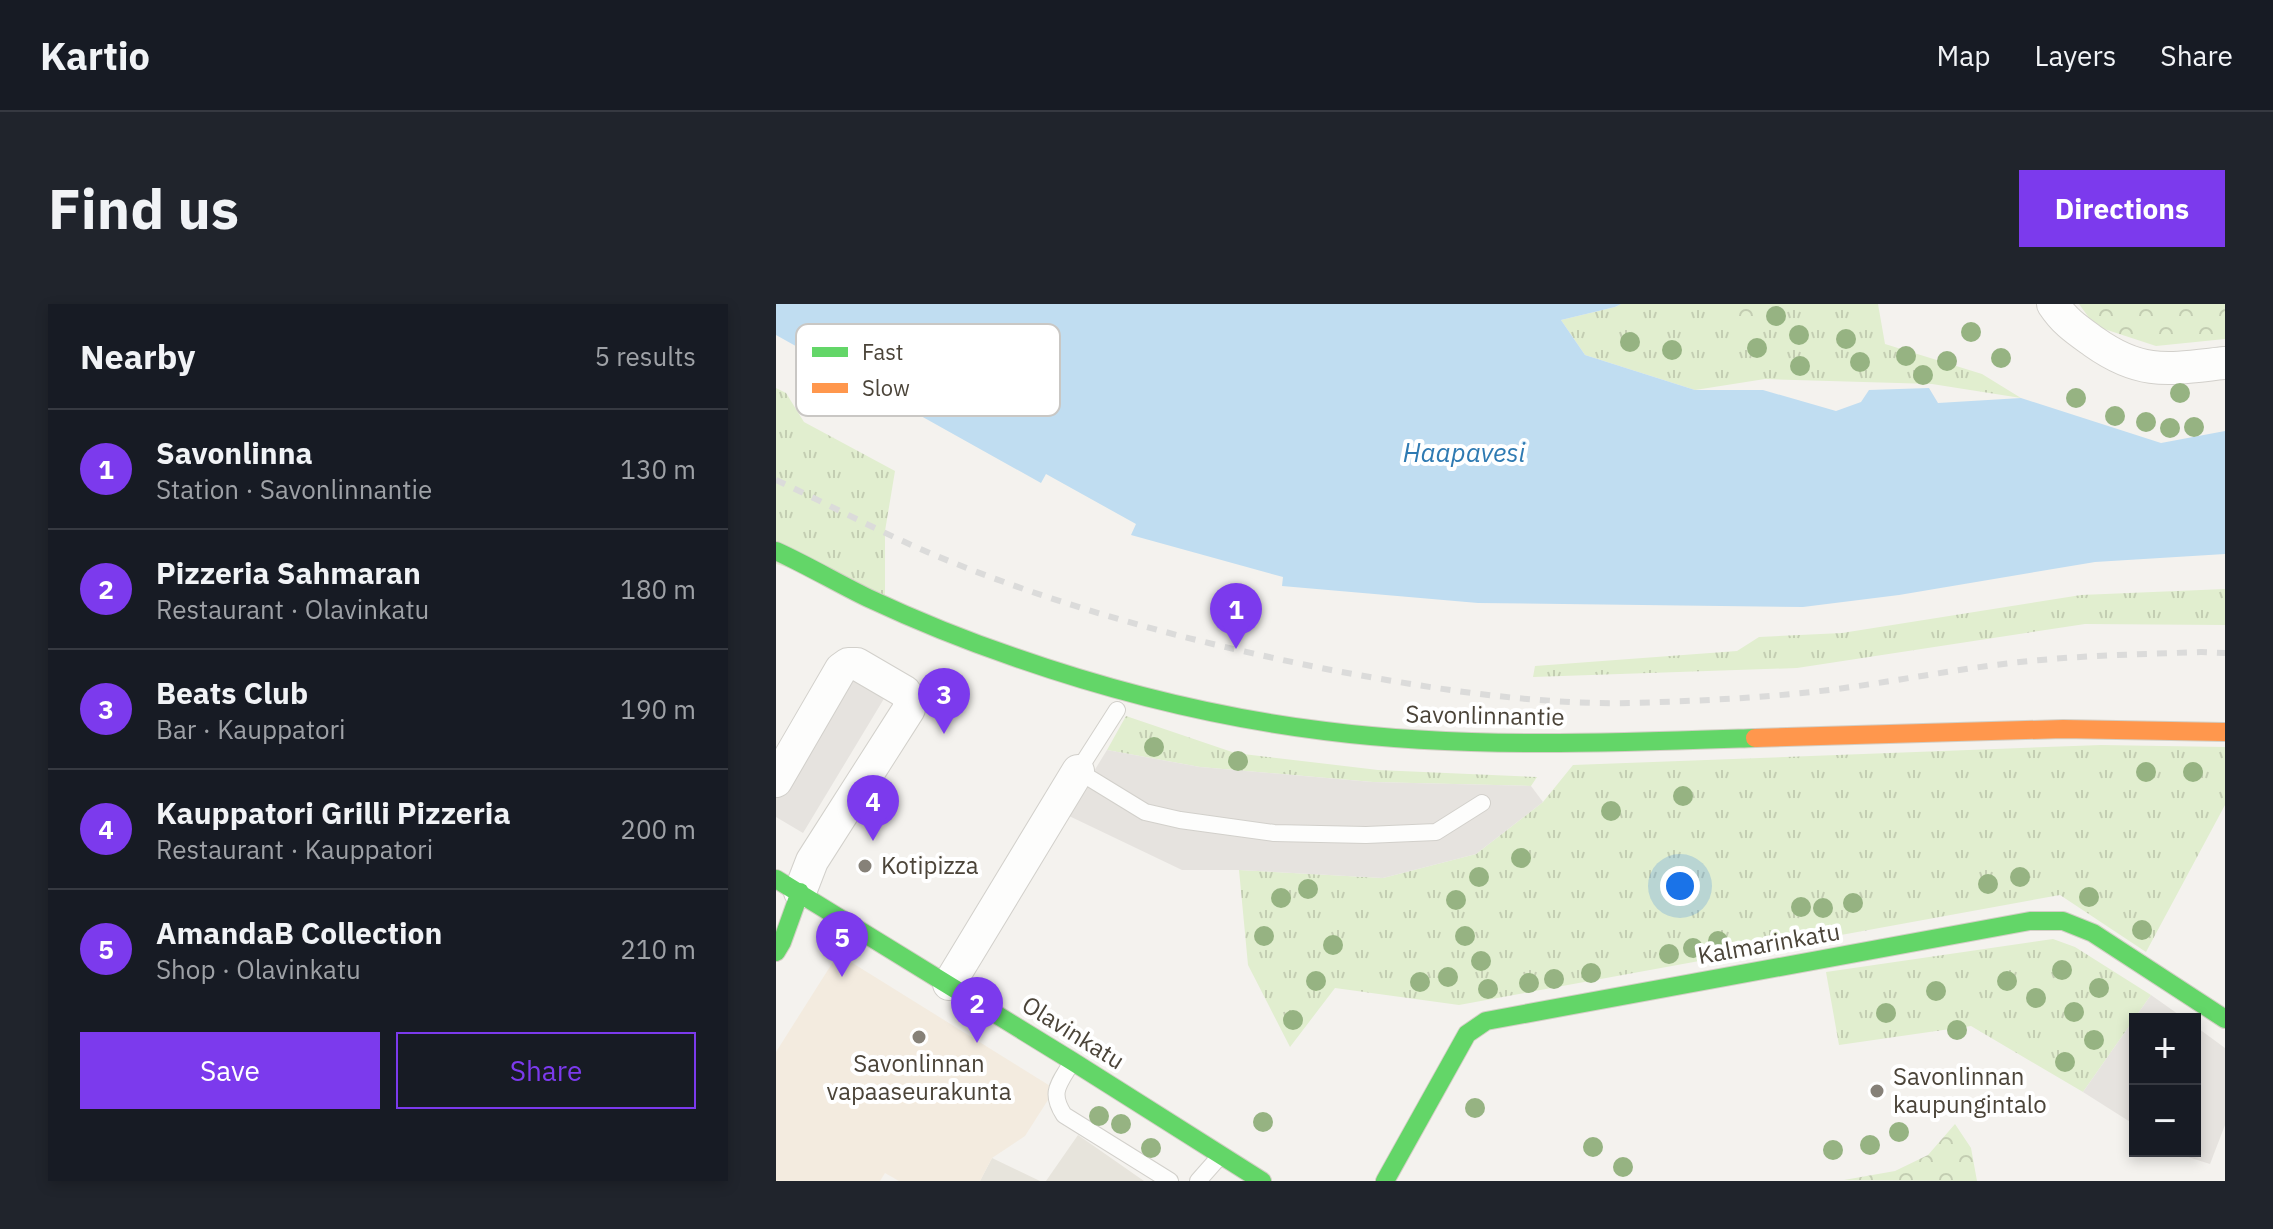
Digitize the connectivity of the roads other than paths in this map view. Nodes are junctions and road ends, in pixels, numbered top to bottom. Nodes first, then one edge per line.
1 (2053, 304) edge
2 (2225, 363) edge
3 (779, 552) edge
4 (1117, 710) dead end
5 (2225, 732) edge
6 (1078, 771) junction
7 (776, 781) edge
8 (1482, 803) dead end
9 (788, 885) edge
10 (776, 952) edge
11 (949, 984) junction
12 (2225, 1019) edge
13 (1072, 1061) junction
14 (1221, 1155) junction
15 (1170, 1181) edge
16 (1198, 1181) edge
17 (1262, 1181) edge
18 (1385, 1181) edge

1 - 2 street
3 - 5 main road, Savonlinnantie
4 - 6 lane
6 - 8 lane
6 - 11 street
7 - 9 street
9 - 10 main road
9 - 11 main road, Olavinkatu
11 - 13 main road, Olavinkatu
12 - 18 main road, Kalmarinkatu
13 - 14 main road, Olavinkatu
13 - 15 lane
14 - 16 lane
14 - 17 main road, Olavinkatu

